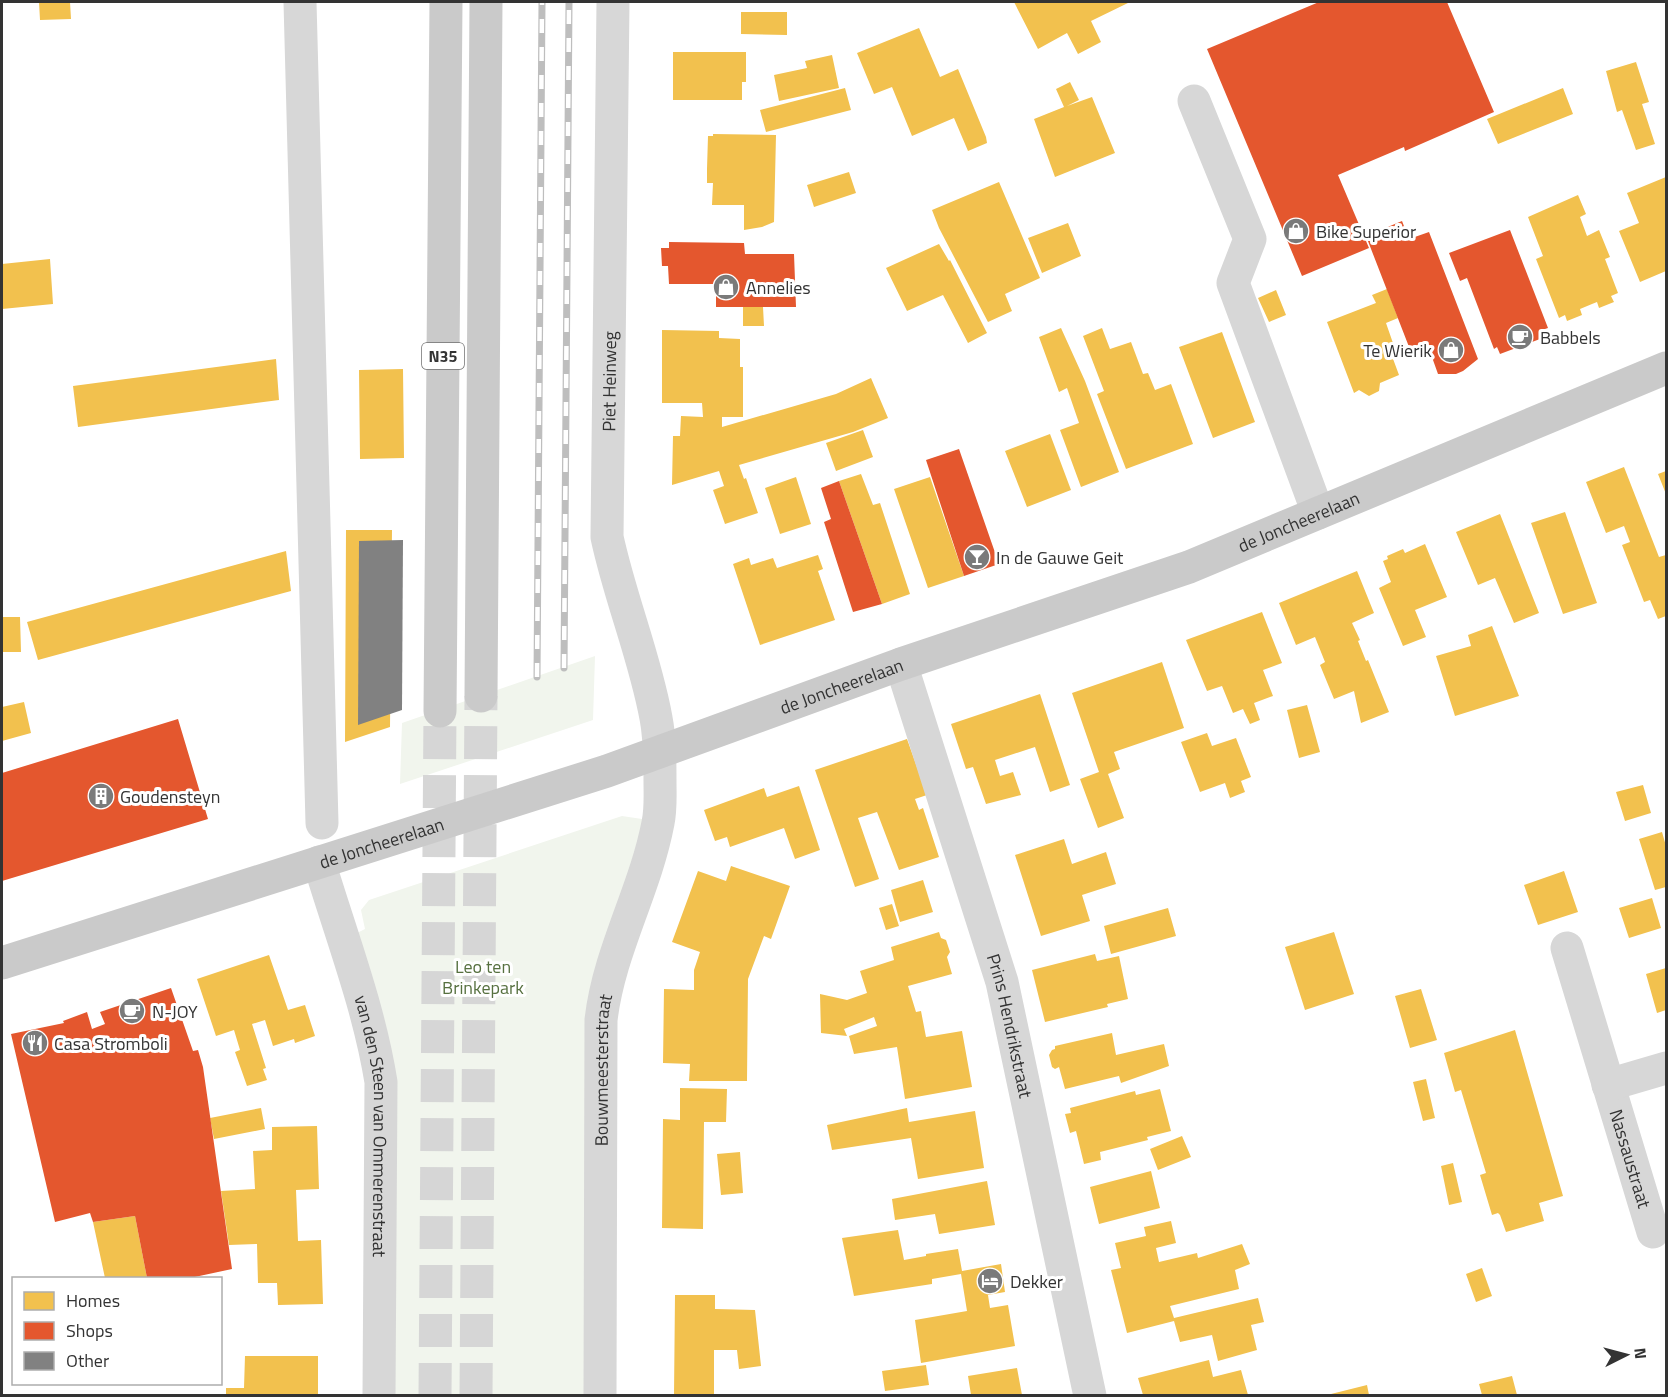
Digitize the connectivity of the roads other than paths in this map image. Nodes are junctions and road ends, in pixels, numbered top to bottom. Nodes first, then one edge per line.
1 (300, 2) edge
2 (446, 2) edge
3 (486, 2) edge
4 (613, 2) edge
5 (1194, 101) dead end
6 (1666, 368) edge
7 (1318, 513) junction
8 (901, 664) junction
9 (482, 696) tunnel mouth
10 (440, 711) tunnel mouth
11 (661, 753) junction
12 (322, 823) dead end
13 (319, 862) junction
14 (1567, 948) dead end
15 (2, 963) edge
16 (1666, 1068) edge
17 (1608, 1085) junction
18 (1653, 1232) dead end
19 (379, 1395) edge
20 (600, 1395) edge
21 (1090, 1395) edge

1 - 12 street
2 - 10 main road, N35
3 - 9 main road, N35
4 - 11 street, Piet Heinweg
5 - 7 street
6 - 7 main road, de Joncheerelaan
7 - 8 main road, de Joncheerelaan
8 - 11 main road, de Joncheerelaan
8 - 21 street, Prins Hendrikstraat
11 - 13 main road, de Joncheerelaan
11 - 20 street, Bouwmeesterstraat
13 - 15 main road, de Joncheerelaan
13 - 19 street, van den Steen van Ommerenstraat
14 - 17 street, Nassaustraat
16 - 17 street, Nassaustraat
17 - 18 street, Nassaustraat

